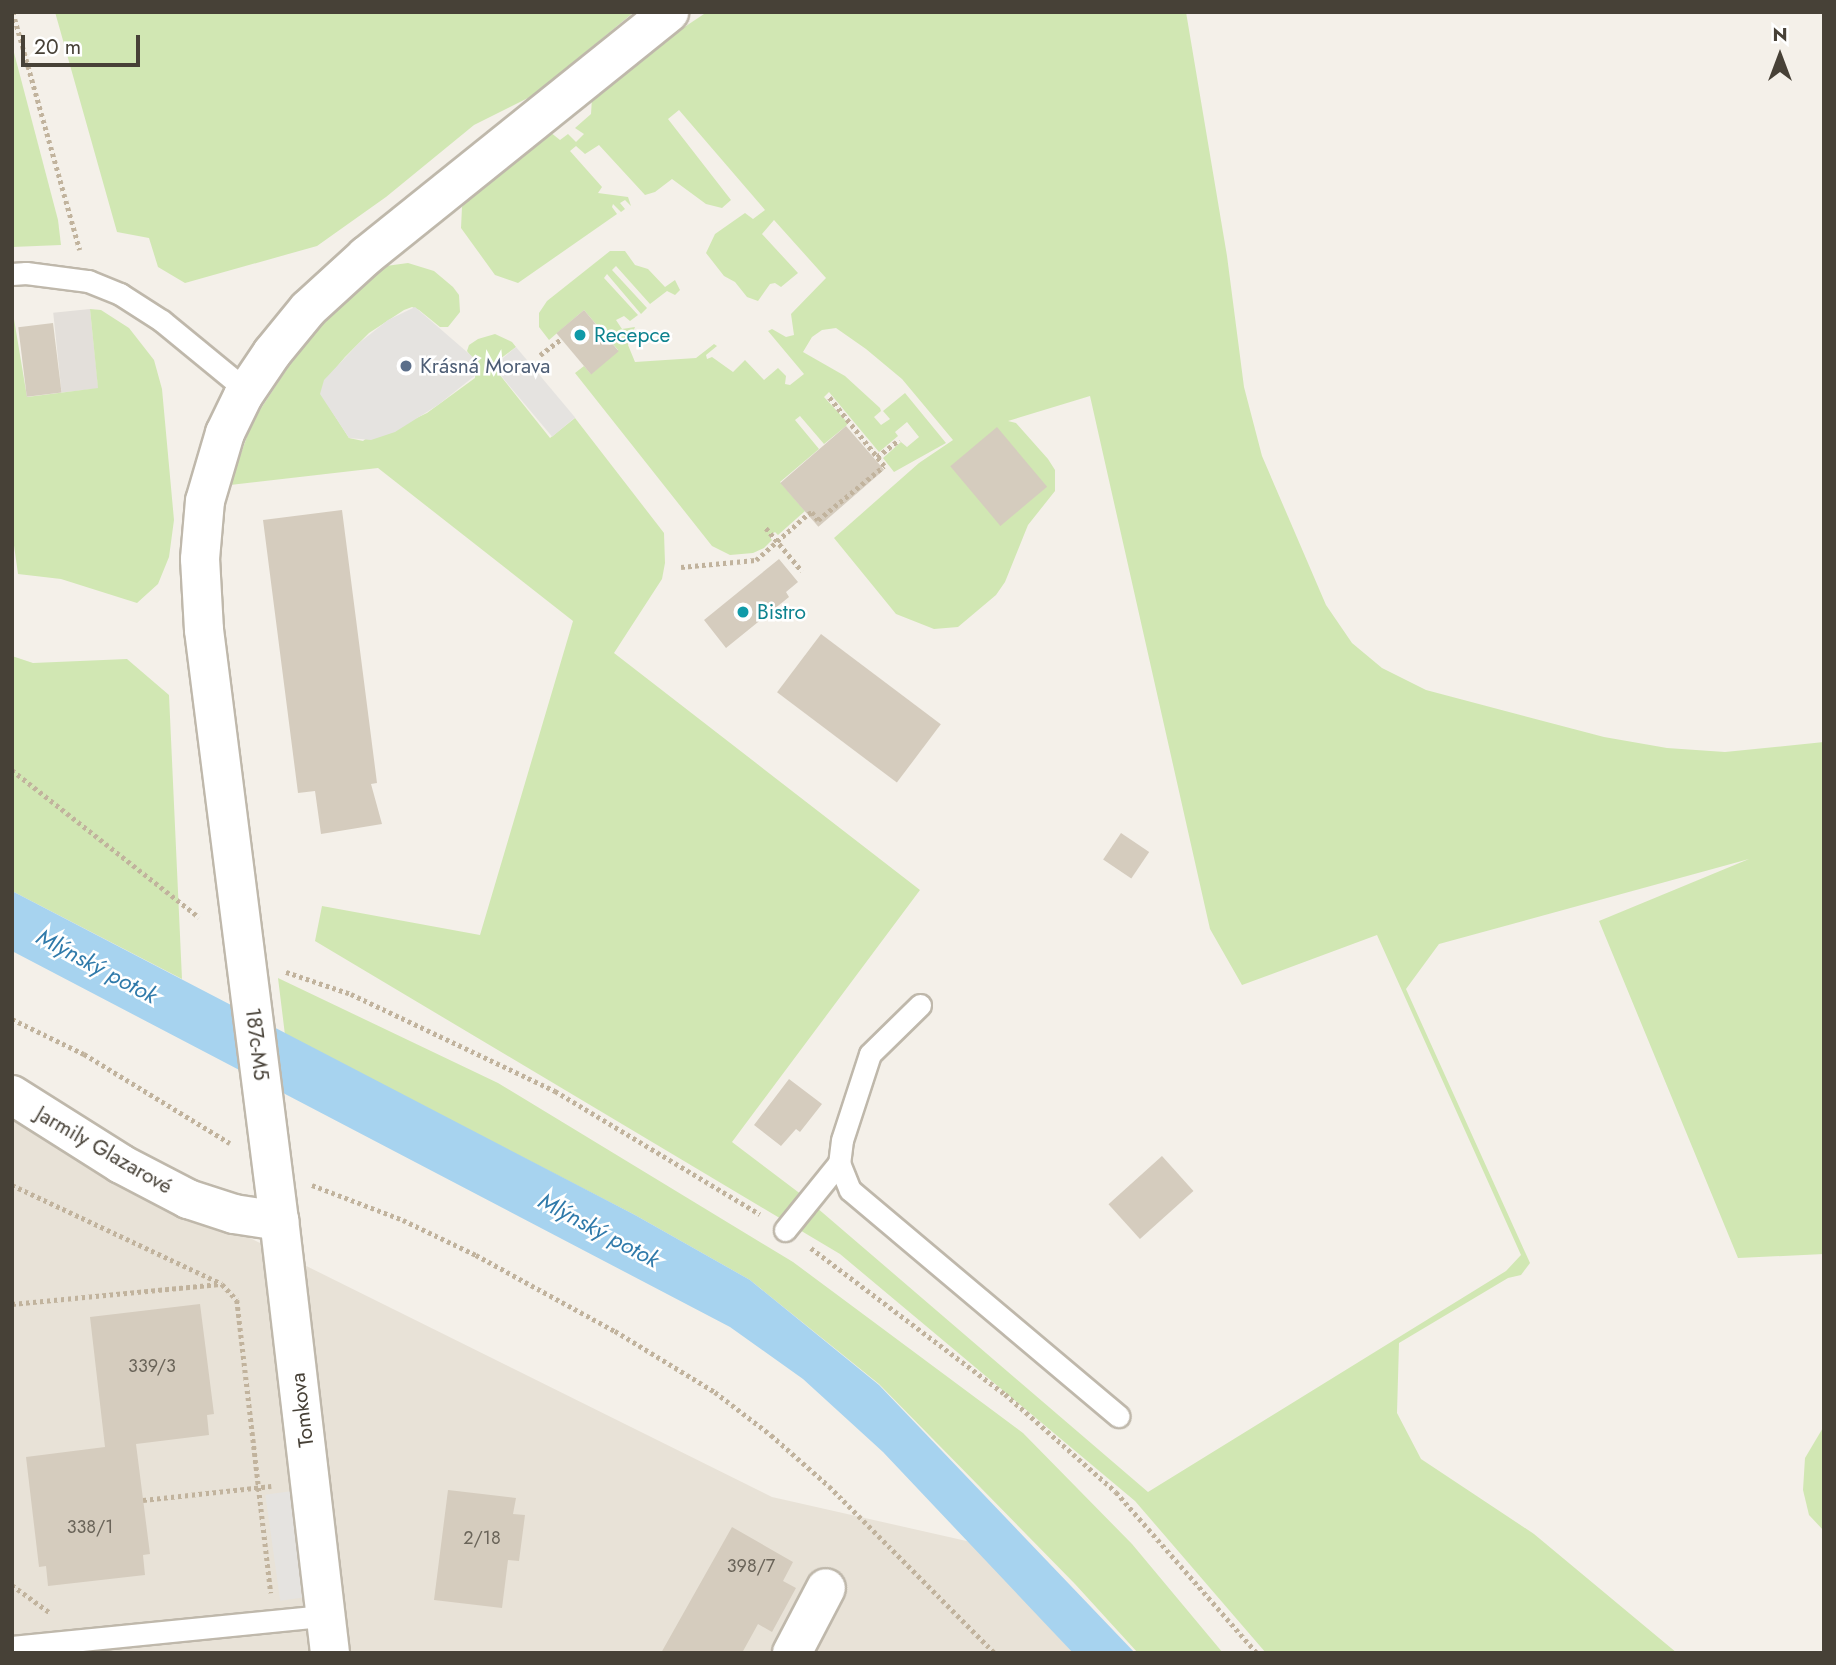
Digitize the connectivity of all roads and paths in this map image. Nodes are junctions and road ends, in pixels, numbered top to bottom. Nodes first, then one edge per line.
1 (13, 12) edge
2 (669, 12) edge
3 (12, 274) edge
4 (88, 281) junction
5 (561, 339) dead end
6 (540, 355) dead end
7 (246, 390) junction
8 (828, 396) dead end
9 (899, 440) dead end
10 (877, 457) junction
11 (766, 528) dead end
12 (778, 542) junction
13 (681, 567) dead end
14 (802, 571) dead end
15 (12, 770) edge
16 (246, 959) junction
17 (920, 1005) dead end
18 (12, 1018) edge
19 (12, 1095) edge
20 (253, 1135) junction
21 (839, 1163) junction
22 (272, 1168) joint
23 (308, 1184) dead end
24 (12, 1185) edge
25 (279, 1221) junction
26 (785, 1230) dead end
27 (222, 1284) junction
28 (12, 1304) edge
29 (1118, 1416) dead end
30 (311, 1481) junction
31 (259, 1487) junction
32 (143, 1500) dead end
33 (826, 1588) dead end
34 (272, 1604) dead end
35 (325, 1616) junction
36 (1243, 1635) dead end
37 (12, 1647) edge
38 (330, 1653) edge
39 (792, 1653) edge
40 (995, 1653) edge
41 (1257, 1653) edge

1 - 4 path
2 - 7 street, 187c-M5
3 - 4 lane
4 - 7 lane
5 - 6 path
7 - 16 street, 187c-M5
8 - 10 path
9 - 10 path
10 - 12 path
11 - 12 path
12 - 13 path
12 - 14 path
15 - 16 path
16 - 20 street, 187c-M5
17 - 21 lane
18 - 20 path
19 - 25 street, Jarmily Glazarové
20 - 22 street, 187c-M5
21 - 26 lane
21 - 29 lane
22 - 25 street, Tomkova
23 - 40 path
24 - 27 path
25 - 30 street, Tomkova
27 - 28 path
27 - 31 path
30 - 31 path
30 - 35 street, Tomkova
31 - 32 path
31 - 34 path
33 - 39 street
35 - 37 lane
35 - 38 street, Tomkova
36 - 41 path

